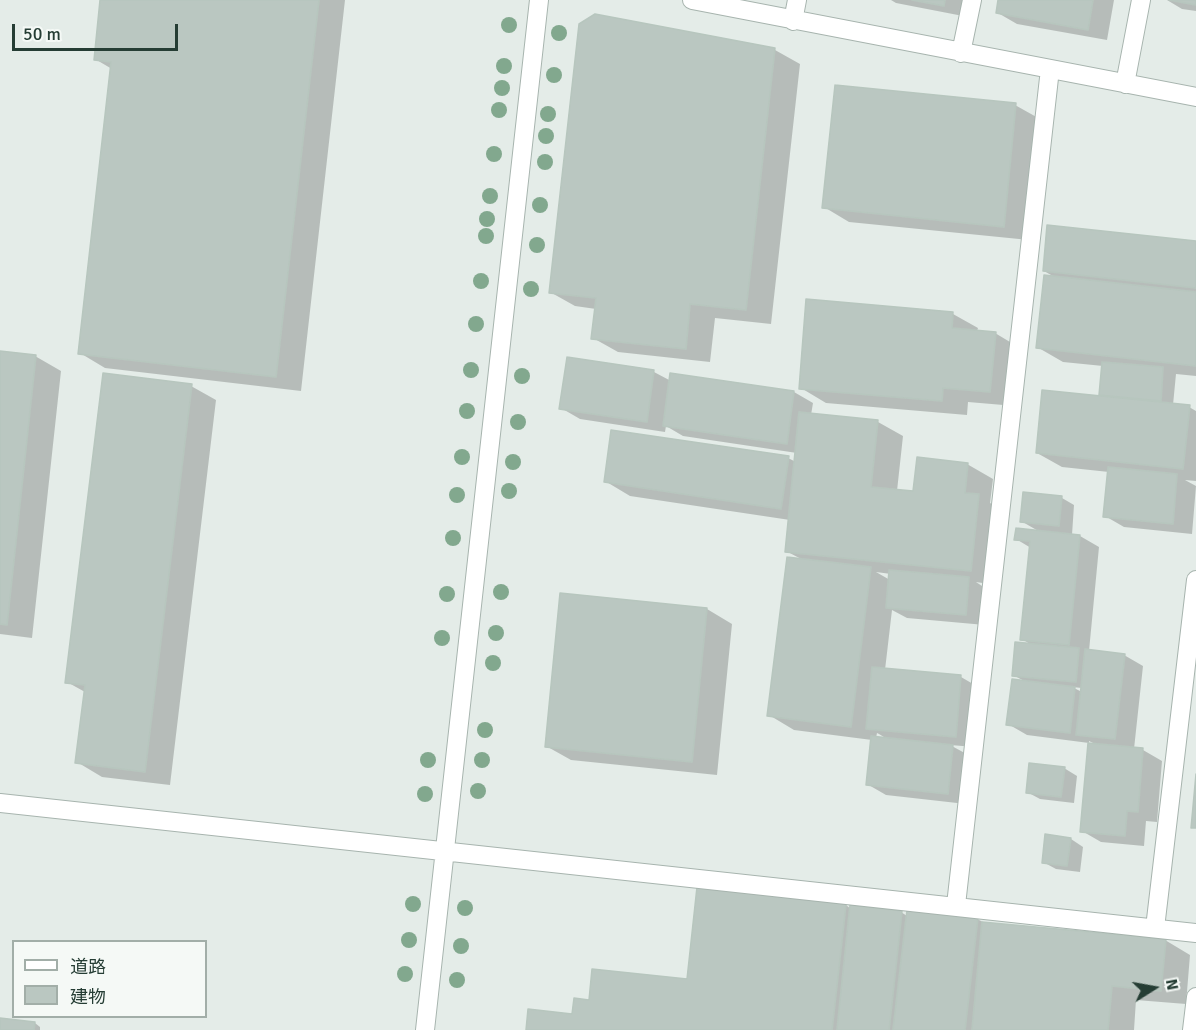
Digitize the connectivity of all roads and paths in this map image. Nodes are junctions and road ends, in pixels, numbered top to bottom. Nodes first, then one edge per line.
1 (539, 0) edge
2 (692, 0) edge
3 (797, 0) edge
4 (972, 0) edge
5 (1141, 0) edge
6 (793, 21) junction
7 (961, 53) junction
8 (1050, 69) junction
9 (1125, 84) junction
10 (1196, 97) edge
11 (1196, 580) edge
12 (0, 803) edge
13 (445, 852) junction
14 (956, 905) junction
15 (1155, 928) junction
16 (1196, 933) edge
17 (1196, 997) edge
18 (425, 1030) edge
19 (1192, 1030) edge

1 - 13 street
2 - 6 street
3 - 6 street
4 - 7 street
5 - 9 street
6 - 7 street
7 - 8 street
8 - 9 street
8 - 14 street
9 - 10 street
11 - 15 street
12 - 13 street
13 - 14 street
13 - 18 street
14 - 15 street
15 - 16 street
17 - 19 street

